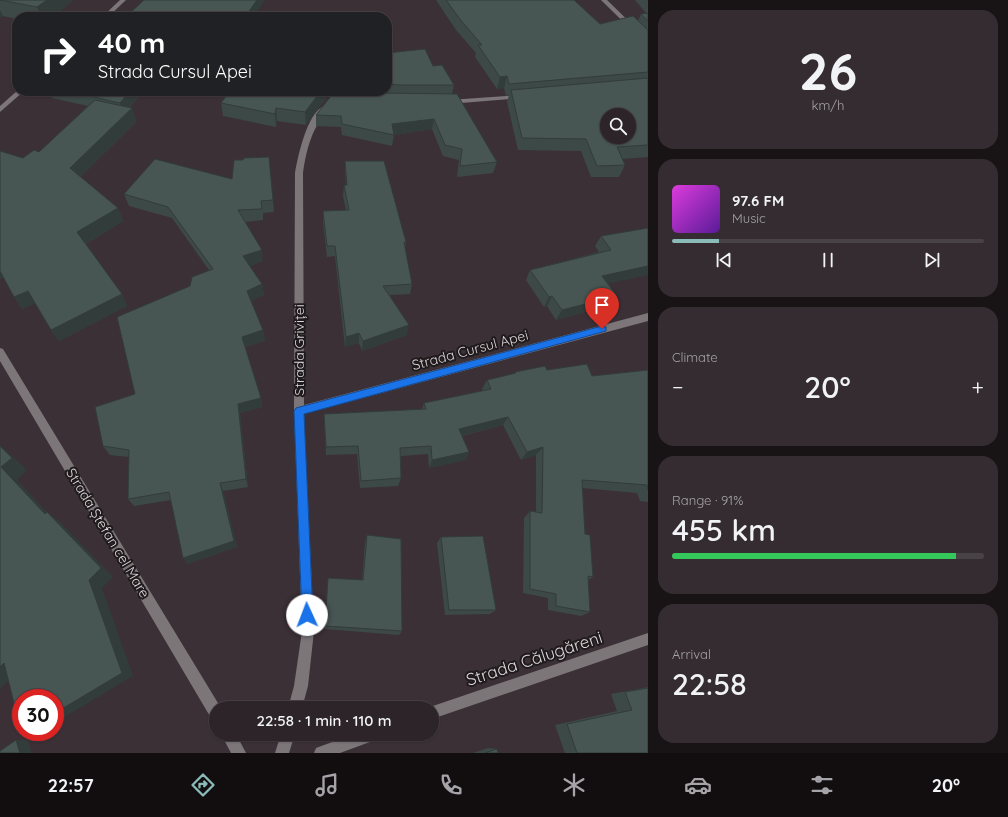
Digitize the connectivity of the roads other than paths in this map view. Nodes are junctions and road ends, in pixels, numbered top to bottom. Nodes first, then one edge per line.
1 (123, 0) edge
2 (604, 0) edge
3 (110, 12) edge
4 (648, 44) edge
5 (15, 96) edge
6 (333, 96) edge
7 (341, 96) edge
8 (530, 96) edge
9 (356, 98) edge
10 (438, 103) edge
11 (0, 110) edge
12 (648, 317) edge
13 (0, 352) edge
14 (299, 411) junction
15 (648, 639) edge
16 (209, 701) edge
17 (297, 701) edge
18 (439, 710) edge
19 (232, 741) edge
20 (286, 741) edge
21 (354, 741) edge
22 (239, 753) edge
23 (282, 753) edge
24 (321, 753) edge

1 - 3 street
2 - 4 street
5 - 11 street
6 - 14 street, Strada Griviței
7 - 9 street
8 - 10 street
12 - 14 street, Strada Cursul Apei
13 - 16 street, Strada Ștefan cel Mare
14 - 17 street, Strada Griviței
15 - 18 street, Strada Călugăreni
19 - 22 street
20 - 23 street
21 - 24 street

